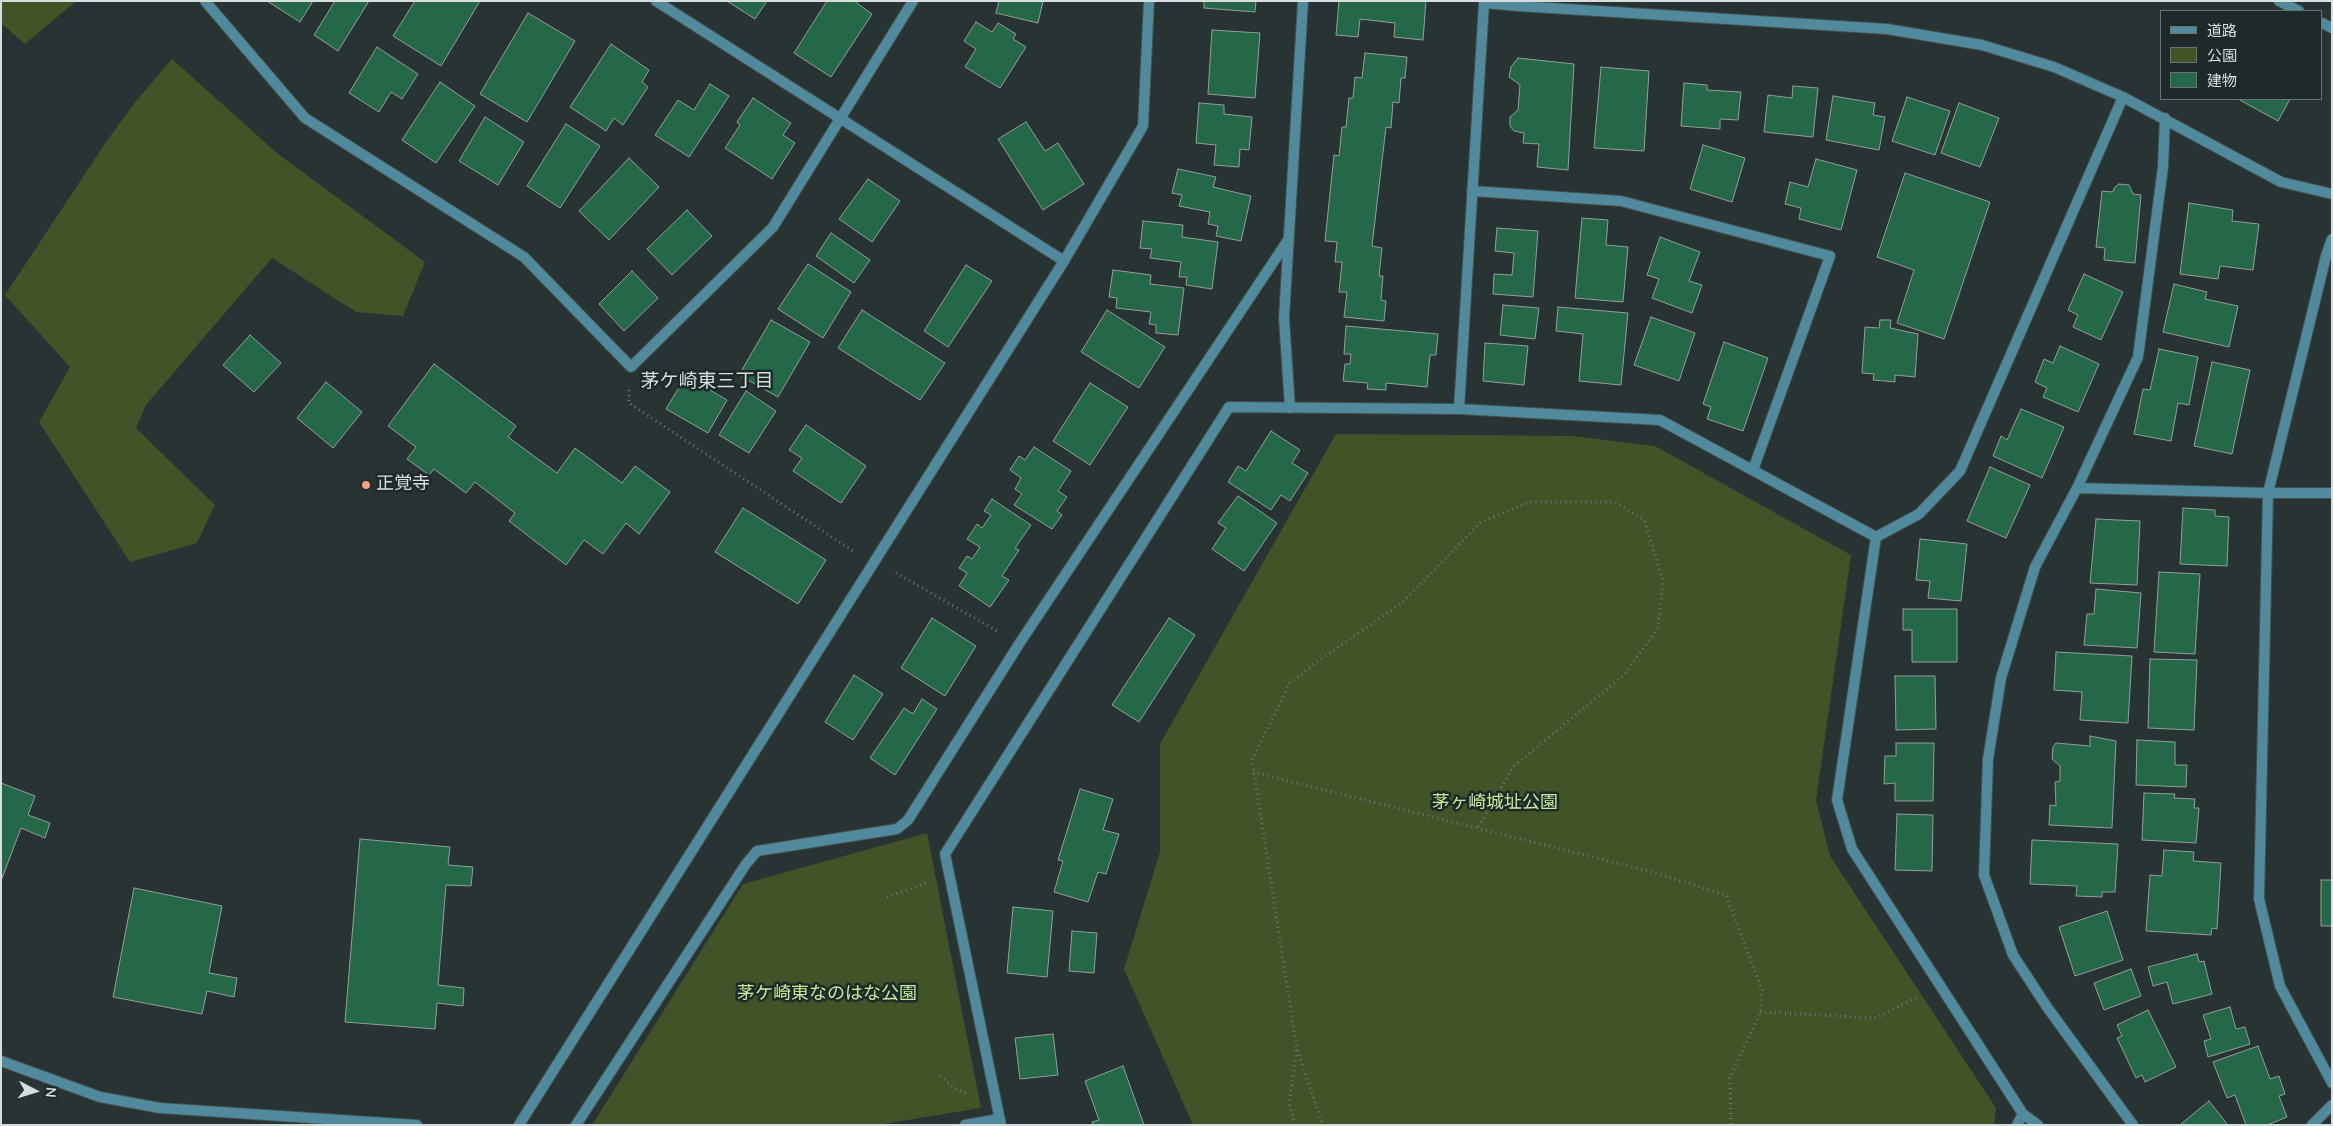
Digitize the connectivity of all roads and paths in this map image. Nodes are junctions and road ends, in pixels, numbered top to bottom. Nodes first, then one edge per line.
1 (204, 1) edge
2 (656, 1) edge
3 (914, 1) edge
4 (1149, 1) edge
5 (1303, 1) edge
6 (2279, 1) edge
7 (1484, 2) edge
8 (2296, 10) edge
9 (2123, 97) junction
10 (2165, 118) junction
11 (840, 120) junction
12 (1472, 191) junction
13 (2332, 194) edge
14 (2332, 239) edge
15 (1288, 240) junction
16 (1064, 261) junction
17 (629, 403) dead end
18 (1290, 408) junction
19 (1459, 409) junction
20 (1753, 470) junction
21 (2077, 488) junction
22 (2332, 493) edge
23 (2268, 494) junction
24 (1876, 537) junction
25 (875, 561) junction
26 (1019, 644) junction
27 (1253, 772) junction
28 (1476, 829) junction
29 (936, 880) dead end
30 (887, 897) dead end
31 (1941, 985) junction
32 (1760, 1012) junction
33 (1297, 1050) junction
34 (1, 1061) edge
35 (940, 1076) dead end
36 (2332, 1083) edge
37 (972, 1093) dead end
38 (2332, 1105) edge
39 (2022, 1114) junction
40 (1000, 1122) edge
41 (392, 1124) edge
42 (417, 1125) edge
43 (520, 1125) edge
44 (576, 1125) edge
45 (964, 1125) edge
46 (1295, 1125) edge
47 (1323, 1125) edge
48 (1731, 1125) edge
49 (2017, 1125) edge
50 (2038, 1125) edge
51 (2133, 1125) edge
52 (2312, 1125) edge

1 - 11 street
2 - 11 street
3 - 11 street
4 - 16 street
5 - 15 street
6 - 8 street
7 - 9 street
7 - 12 street
9 - 10 street
9 - 24 street
10 - 13 street
10 - 21 street
11 - 16 street
12 - 19 street
12 - 20 street
14 - 23 street
15 - 18 street
15 - 26 street
16 - 25 street
17 - 25 path
18 - 19 street
18 - 40 street
19 - 20 street
20 - 24 street
21 - 23 street
21 - 51 street
22 - 23 street
23 - 36 street
24 - 31 street
25 - 26 path
25 - 43 street
26 - 44 street
27 - 28 path
27 - 28 path
27 - 33 path
28 - 32 path
29 - 30 path
31 - 32 path
31 - 39 street
32 - 48 path
33 - 46 path
33 - 47 path
34 - 41 street
35 - 37 path
38 - 52 street
39 - 49 street
39 - 50 street
40 - 45 street
41 - 42 street

